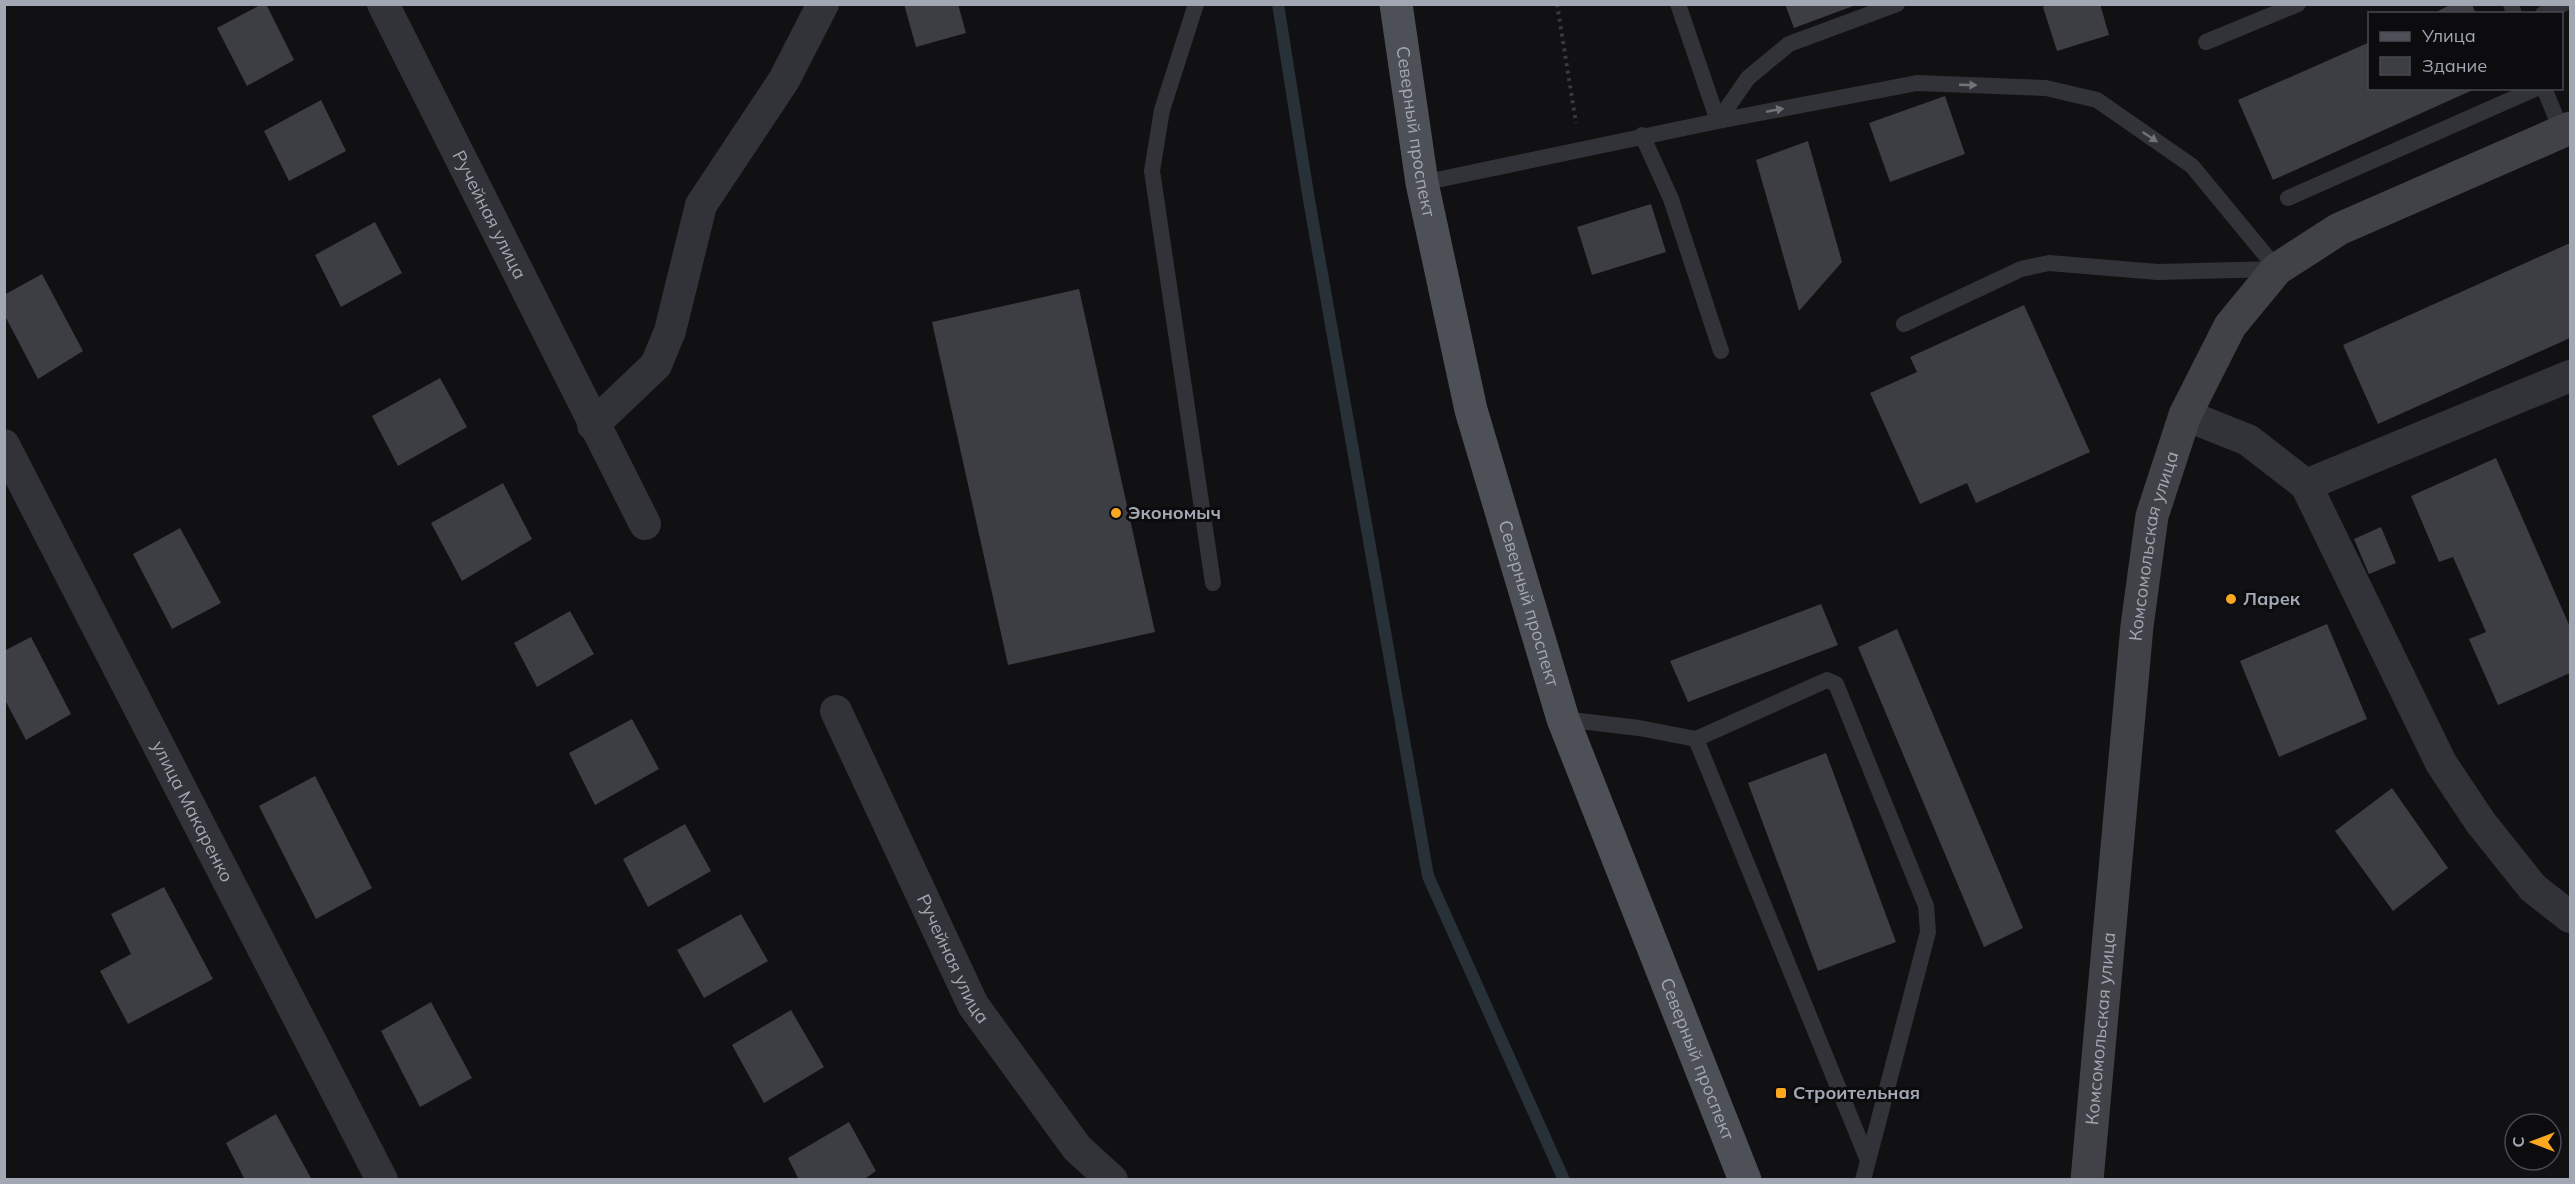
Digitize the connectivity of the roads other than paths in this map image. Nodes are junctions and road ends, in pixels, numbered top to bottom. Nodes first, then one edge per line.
1 (383, 4) edge
2 (823, 4) edge
3 (1196, 4) edge
4 (1396, 4) edge
5 (1678, 4) edge
6 (1897, 4) edge
7 (2298, 4) edge
8 (2563, 4) edge
9 (2547, 12) edge
10 (2206, 42) dead end
11 (2532, 90) edge
12 (2545, 90) edge
13 (1718, 121) junction
14 (2566, 130) edge
15 (1642, 135) junction
16 (1422, 183) junction
17 (2288, 198) dead end
18 (2277, 269) junction
19 (1904, 324) dead end
20 (1721, 351) dead end
21 (2571, 376) edge
22 (2186, 415) junction
23 (593, 425) junction
24 (4, 445) edge
25 (2306, 485) junction
26 (645, 524) dead end
27 (1213, 583) dead end
28 (836, 711) dead end
29 (1563, 720) junction
30 (1696, 739) junction
31 (2571, 917) edge
32 (1867, 1158) junction
33 (382, 1179) edge
34 (1112, 1179) edge
35 (1745, 1179) edge
36 (1863, 1179) edge
37 (2087, 1179) edge

1 - 23 street, Ручейная улица
2 - 23 street
3 - 27 lane
4 - 16 main road, Северный проспект
5 - 13 lane
6 - 13 lane
7 - 10 lane
8 - 9 lane
11 - 17 lane
12 - 14 lane
13 - 15 lane
13 -> 18 lane
14 - 18 main road, Комсомольская улица
15 - 16 lane
15 - 20 lane
16 - 29 main road, Северный проспект
18 - 19 lane
18 - 22 main road, Комсомольская улица
21 - 25 street
22 - 25 street
22 - 37 main road, Комсомольская улица
23 - 26 street, Ручейная улица
24 - 33 street, улица Макаренко
25 - 31 street
28 - 34 street, Ручейная улица
29 - 30 lane
29 - 35 main road, Северный проспект
30 - 32 lane
30 - 32 lane
32 - 36 lane

